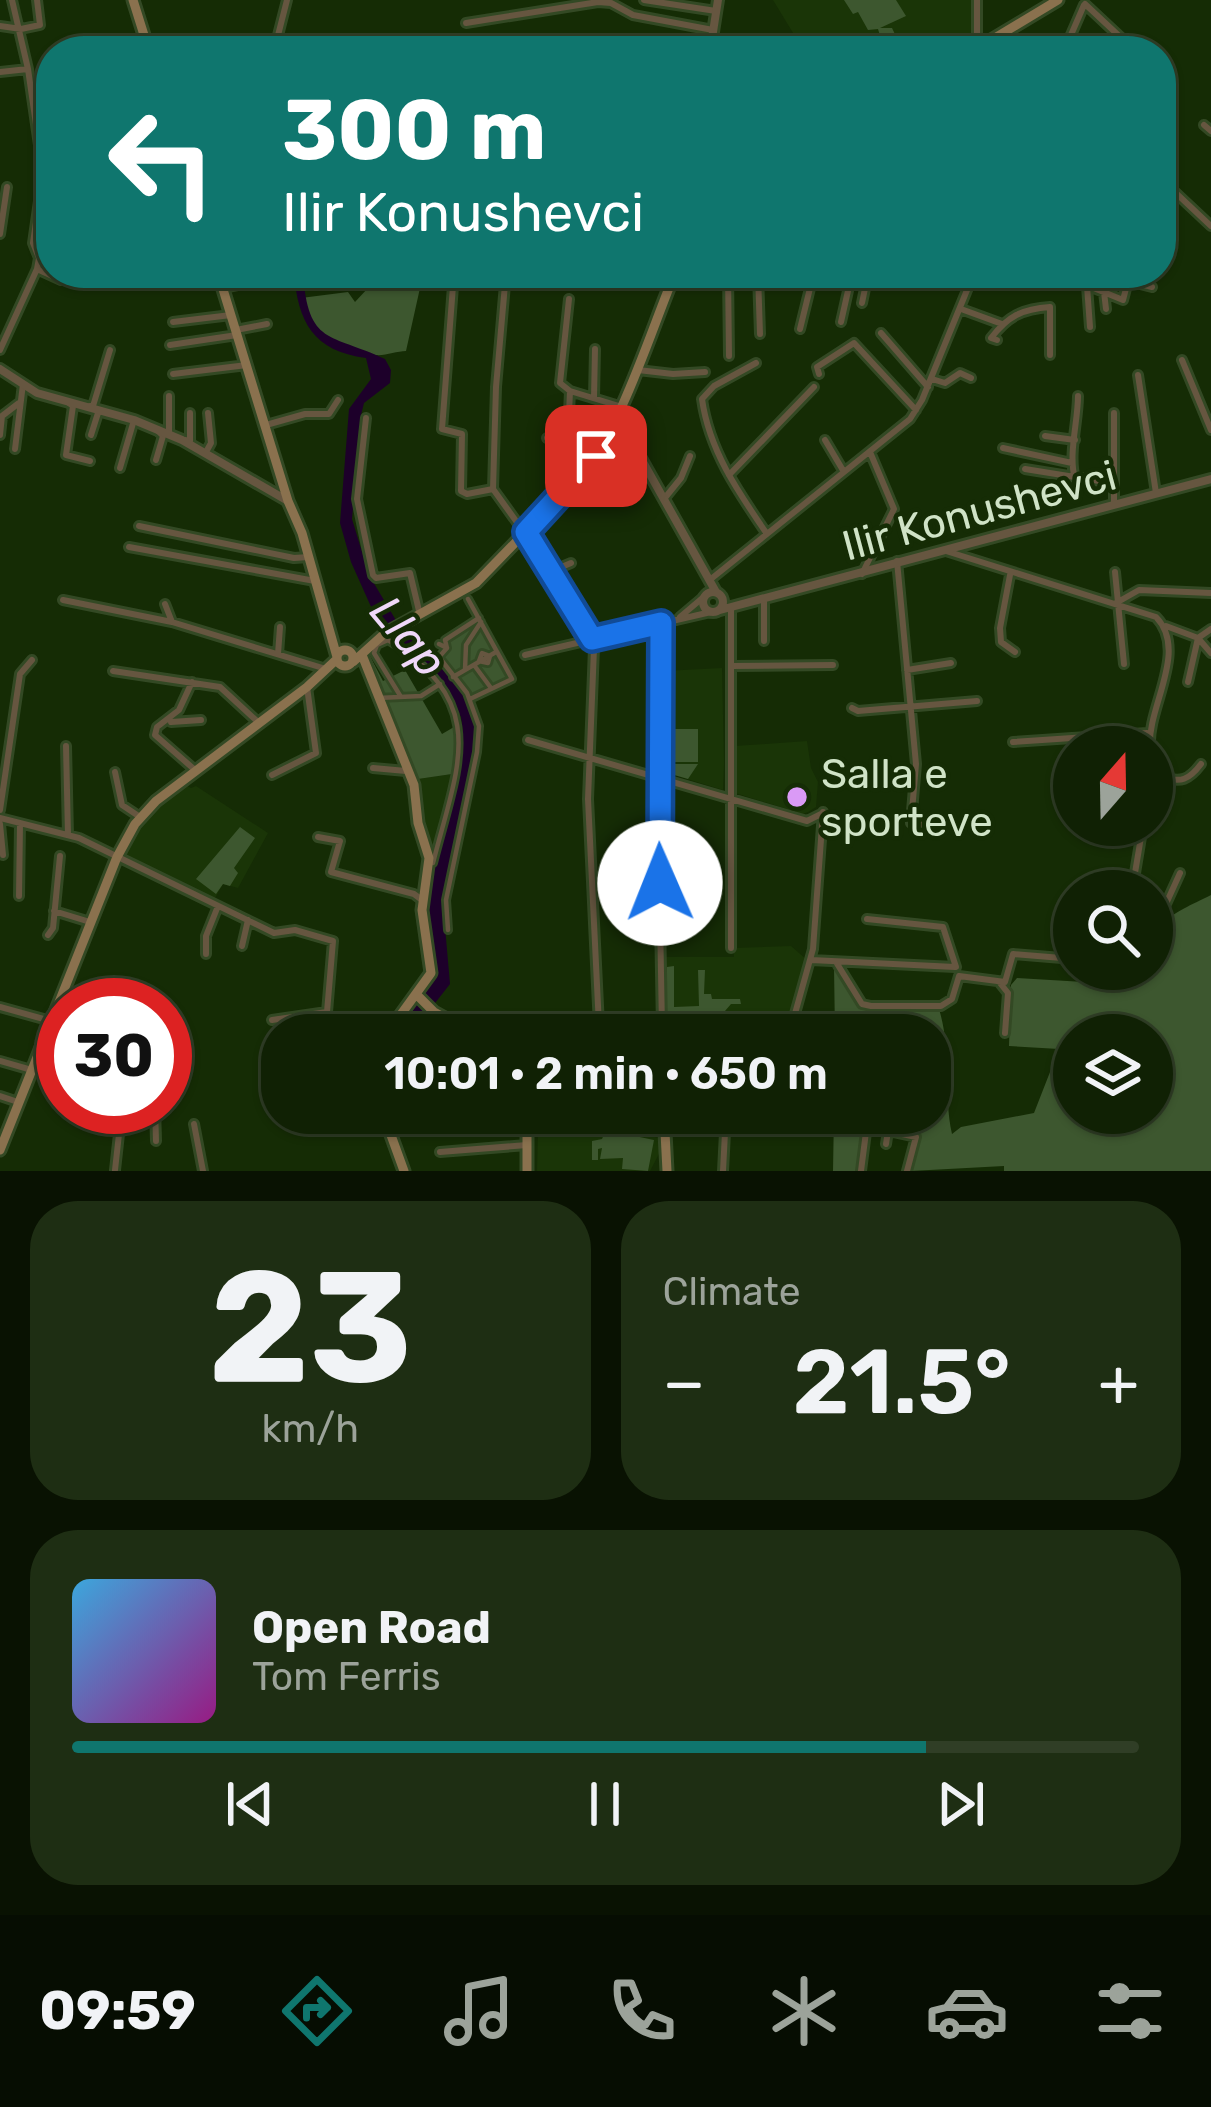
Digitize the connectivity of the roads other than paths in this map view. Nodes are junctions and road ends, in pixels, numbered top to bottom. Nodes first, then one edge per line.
1 (12, 0) edge
2 (37, 0) edge
3 (133, 0) edge
4 (287, 0) edge
5 (644, 0) edge
6 (718, 0) edge
7 (977, 0) edge
8 (1053, 1) edge
9 (1086, 2) edge
10 (716, 11) junction
11 (466, 23) dead end
12 (0, 26) edge
13 (20, 28) junction
14 (713, 30) junction
15 (144, 36) edge
16 (278, 36) edge
17 (712, 36) edge
18 (976, 36) edge
19 (997, 36) edge
20 (1071, 36) edge
21 (1120, 36) edge
22 (28, 69) junction
23 (0, 72) edge
24 (36, 124) edge
25 (7, 188) dead end
26 (1176, 193) edge
27 (1211, 226) edge
28 (0, 234) edge
29 (36, 271) edge
30 (222, 288) edge
31 (453, 288) edge
32 (505, 288) edge
33 (669, 288) edge
34 (728, 288) edge
35 (758, 288) edge
36 (810, 288) edge
37 (849, 288) edge
38 (864, 288) edge
39 (969, 288) edge
40 (1087, 288) edge
41 (1093, 288) edge
42 (1126, 288) edge
43 (442, 290) dead end
44 (453, 291) junction
45 (1104, 292) junction
46 (569, 299) dead end
47 (862, 303) dead end
48 (961, 309) junction
49 (1106, 309) dead end
50 (231, 315) junction
51 (173, 322) dead end
52 (841, 322) dead end
53 (266, 324) dead end
54 (1002, 324) junction
55 (1090, 327) dead end
56 (800, 329) dead end
57 (237, 332) junction
58 (881, 333) dead end
59 (760, 334) dead end
60 (997, 340) dead end
61 (170, 345) dead end
62 (595, 349) dead end
63 (0, 350) edge
64 (110, 350) dead end
65 (1050, 355) dead end
66 (729, 356) dead end
67 (1183, 360) dead end
68 (756, 363) dead end
69 (247, 365) junction
70 (0, 369) edge
71 (635, 369) junction
72 (705, 372) dead end
73 (173, 374) dead end
74 (819, 374) dead end
75 (1138, 375) dead end
76 (970, 378) dead end
77 (930, 383) junction
78 (23, 384) junction
79 (814, 387) dead end
80 (570, 391) junction
81 (169, 396) dead end
82 (1078, 396) dead end
83 (594, 398) junction
84 (338, 400) dead end
85 (19, 403) junction
86 (68, 403) junction
87 (80, 406) junction
88 (619, 406) junction
89 (916, 410) junction
90 (102, 411) junction
91 (208, 412) dead end
92 (1114, 412) dead end
93 (190, 413) dead end
94 (366, 418) dead end
95 (134, 420) junction
96 (613, 422) junction
97 (265, 425) junction
98 (155, 429) junction
99 (1211, 430) edge
100 (169, 434) junction
101 (0, 435) edge
102 (92, 435) dead end
103 (1045, 436) dead end
104 (547, 438) dead end
105 (182, 440) junction
106 (824, 440) dead end
107 (1075, 440) junction
108 (1003, 448) dead end
109 (15, 449) dead end
110 (206, 452) junction
111 (870, 452) junction
112 (690, 456) dead end
113 (156, 460) dead end
114 (90, 461) dead end
115 (643, 461) junction
116 (1072, 463) junction
117 (120, 468) dead end
118 (1025, 469) dead end
119 (844, 472) junction
120 (729, 475) junction
121 (1075, 478) junction
122 (1211, 479) edge
123 (1112, 483) junction
124 (493, 489) junction
125 (636, 490) dead end
126 (1156, 494) junction
127 (664, 499) junction
128 (288, 502) junction
129 (1114, 505) junction
130 (139, 526) dead end
131 (526, 532) junction
132 (767, 534) junction
133 (128, 547) dead end
134 (940, 549) junction
135 (308, 557) junction
136 (897, 561) junction
137 (571, 563) dead end
138 (864, 570) junction
139 (552, 571) junction
140 (1115, 572) dead end
141 (1010, 573) junction
142 (711, 579) junction
143 (315, 581) junction
144 (1211, 592) edge
145 (715, 595) junction
146 (468, 599) dead end
147 (764, 599) junction
148 (63, 600) dead end
149 (1117, 603) junction
150 (165, 604) dead end
151 (731, 608) junction
152 (715, 611) junction
153 (420, 616) junction
154 (480, 620) junction
155 (677, 620) junction
156 (172, 622) junction
157 (661, 623) junction
158 (1163, 624) junction
159 (280, 627) dead end
160 (1211, 629) edge
161 (1198, 638) junction
162 (592, 639) junction
163 (764, 641) dead end
164 (440, 644) dead end
165 (447, 648) junction
166 (497, 652) junction
167 (1015, 652) dead end
168 (1211, 652) edge
169 (278, 654) junction
170 (525, 655) dead end
171 (347, 657) junction
172 (32, 660) dead end
173 (477, 663) junction
174 (951, 663) dead end
175 (833, 664) dead end
176 (1124, 664) dead end
177 (731, 666) junction
178 (328, 669) junction
179 (465, 670) junction
180 (908, 670) junction
181 (113, 671) dead end
182 (454, 676) junction
183 (192, 682) junction
184 (1188, 682) dead end
185 (440, 684) junction
186 (307, 687) junction
187 (495, 687) junction
188 (377, 698) junction
189 (401, 698) junction
190 (470, 699) junction
191 (976, 701) dead end
192 (911, 705) junction
193 (852, 708) dead end
194 (201, 720) dead end
195 (168, 722) junction
196 (259, 723) junction
197 (1151, 726) edge
198 (1053, 739) edge
199 (528, 740) dead end
200 (1013, 742) dead end
201 (66, 746) dead end
202 (591, 758) junction
203 (1201, 764) dead end
204 (373, 768) dead end
205 (196, 771) junction
206 (410, 771) junction
207 (115, 772) dead end
208 (272, 775) dead end
209 (659, 775) junction
210 (1173, 781) edge
211 (729, 796) junction
212 (0, 817) edge
213 (140, 817) junction
214 (20, 824) junction
215 (936, 825) dead end
216 (68, 835) junction
217 (318, 836) dead end
218 (3, 855) dead end
219 (60, 856) dead end
220 (117, 857) junction
221 (433, 863) dead end
222 (1180, 873) dead end
223 (1173, 888) edge
224 (19, 896) dead end
225 (422, 900) junction
226 (218, 907) junction
227 (54, 910) junction
228 (248, 920) junction
229 (867, 920) dead end
230 (90, 922) junction
231 (448, 930) dead end
232 (48, 935) dead end
233 (242, 946) dead end
234 (731, 948) dead end
235 (206, 954) dead end
236 (1053, 957) edge
237 (811, 960) junction
238 (836, 962) junction
239 (956, 967) junction
240 (959, 976) junction
241 (68, 978) edge
242 (1000, 983) junction
243 (419, 997) junction
244 (0, 1007) edge
245 (313, 1014) edge
246 (404, 1014) edge
247 (439, 1014) edge
248 (598, 1014) edge
249 (662, 1014) edge
250 (795, 1014) edge
251 (36, 1017) edge
252 (1005, 1033) dead end
253 (36, 1059) edge
254 (0, 1061) edge
255 (31, 1072) junction
256 (36, 1073) edge
257 (0, 1096) edge
258 (18, 1102) junction
259 (194, 1124) dead end
260 (119, 1134) edge
261 (156, 1134) edge
262 (391, 1134) edge
263 (527, 1134) edge
264 (665, 1134) edge
265 (725, 1134) edge
266 (866, 1134) edge
267 (888, 1134) edge
268 (902, 1134) edge
269 (156, 1141) dead end
270 (886, 1144) dead end
271 (527, 1145) junction
272 (0, 1147) edge
273 (440, 1152) dead end
274 (116, 1170) edge
275 (202, 1171) edge
276 (404, 1171) edge
277 (527, 1171) edge
278 (667, 1171) edge
279 (722, 1171) edge
280 (861, 1171) edge
281 (907, 1171) edge

1 - 13 street
2 - 13 street
3 - 15 main road
4 - 16 street
5 - 10 street
6 - 10 street
7 - 18 street
8 - 19 main road
9 - 20 street
9 - 21 street
10 - 14 street
11 - 14 street
12 - 13 street
13 - 22 street
14 - 17 street
22 - 23 street
22 - 24 street
25 - 28 street
26 - 27 street
29 - 63 street
30 - 50 main road
31 - 44 street
32 - 124 street
33 - 71 main road
34 - 66 street
35 - 59 street
36 - 56 street
37 - 52 street
38 - 47 street
39 - 48 street
40 - 55 street
41 - 45 street
42 - 45 street
43 - 44 street
44 - 124 street
45 - 49 street
46 - 80 street
48 - 54 street
48 - 77 street
50 - 51 street
50 - 57 main road
53 - 57 street
54 - 60 street
54 - 65 street
57 - 61 street
57 - 69 main road
58 - 77 street
62 - 83 street
64 - 87 street
67 - 99 street
68 - 120 street
69 - 73 street
69 - 97 main road
70 - 78 street
71 - 72 street
71 - 88 main road
74 - 89 street
75 - 126 street
76 - 77 street
77 - 89 street
78 - 85 street
78 - 86 street
79 - 120 street
80 - 83 street
80 - 104 street
81 - 100 street
82 - 107 street
83 - 88 street
84 - 97 street
85 - 101 street
85 - 109 street
86 - 87 street
86 - 114 street
87 - 90 street
88 - 96 main road
89 - 111 street
90 - 95 street
90 - 102 street
91 - 110 street
92 - 123 street
93 - 105 street
94 - 153 street
95 - 98 street
95 - 117 street
96 - 115 street
96 - 131 main road
97 - 128 main road
98 - 100 street
98 - 113 street
100 - 105 street
103 - 107 street
105 - 110 street
106 - 119 street
107 - 116 street
108 - 116 street
110 - 128 street
111 - 119 street
111 - 138 street
112 - 127 street
115 - 125 street
115 - 127 street
116 - 121 street
118 - 121 street
119 - 132 street
120 - 132 street
121 - 123 street
122 - 126 street, Ilir Konushevci
123 - 129 street
124 - 131 street
126 - 129 street, Ilir Konushevci
127 - 142 street
128 - 135 main road
129 - 134 street, Ilir Konushevci
130 - 135 street
131 - 139 street
131 - 153 main road
132 - 142 street
133 - 143 street
134 - 136 street, Ilir Konushevci
134 - 141 street
135 - 143 main road
136 - 138 street, Ilir Konushevci
136 - 180 street
137 - 139 street
138 - 147 street, Ilir Konushevci
139 - 162 street
140 - 149 street
141 - 149 street
141 - 167 street
142 - 145 street
143 - 171 main road
144 - 149 street
145 - 151 street
145 - 152 street
145 - 152 street
145 - 155 street
146 - 154 street
147 - 151 street, Ilir Konushevci
147 - 163 street
148 - 156 street
149 - 158 street
149 - 176 street
150 - 156 street
151 - 152 street, Ilir Konushevci
151 - 177 street
152 - 155 street
153 - 171 main road
154 - 165 street
154 - 166 street
154 - 179 street
155 - 157 street
156 - 169 street
157 - 162 street
157 - 209 street
158 - 161 street
158 - 197 street
159 - 169 street
160 - 161 street
161 - 168 street
161 - 184 street
162 - 170 street
162 - 202 street
164 - 165 street
165 - 182 street
166 - 173 street
166 - 187 street
169 - 178 street
171 - 178 main road
171 - 188 main road
172 - 212 street
173 - 179 street
173 - 187 street
174 - 180 street
175 - 177 street
177 - 211 street
178 - 186 main road
179 - 182 street
180 - 192 street
181 - 183 street
182 - 190 street
183 - 195 street
183 - 196 street
185 - 189 street
185 - 189 street
185 - 221 street
186 - 196 main road
186 - 208 street
187 - 190 street
188 - 189 street
188 - 206 main road
190 - 231 street
191 - 192 street
192 - 193 street
192 - 215 street
194 - 195 street
195 - 205 street
196 - 205 main road
198 - 200 street
199 - 202 street
201 - 216 street
202 - 209 street
202 - 248 street
203 - 210 street
204 - 206 street
205 - 213 main road
206 - 225 main road
207 - 213 street
209 - 211 street
209 - 249 street
211 - 234 street
211 - 237 street
212 - 214 street
212 - 218 street
213 - 220 main road
214 - 216 street
214 - 224 street
216 - 220 street
217 - 225 street
219 - 227 street
220 - 226 street
220 - 230 main road
222 - 223 street
225 - 243 main road
226 - 228 street
226 - 235 street
227 - 230 street
227 - 232 street
228 - 233 street
228 - 245 street
229 - 239 street
230 - 241 main road
236 - 242 street
237 - 238 street
237 - 250 street
238 - 239 street
238 - 240 street
239 - 240 street
240 - 242 street
242 - 252 street
243 - 246 main road
243 - 247 main road
244 - 251 street
253 - 255 main road
254 - 255 street
255 - 256 street
255 - 258 main road
257 - 258 street
258 - 272 main road
259 - 275 street
260 - 274 street
261 - 269 street
262 - 276 main road
263 - 271 main road
264 - 278 main road
265 - 279 street
266 - 280 street
267 - 270 street
268 - 281 street
271 - 273 street
271 - 277 main road

